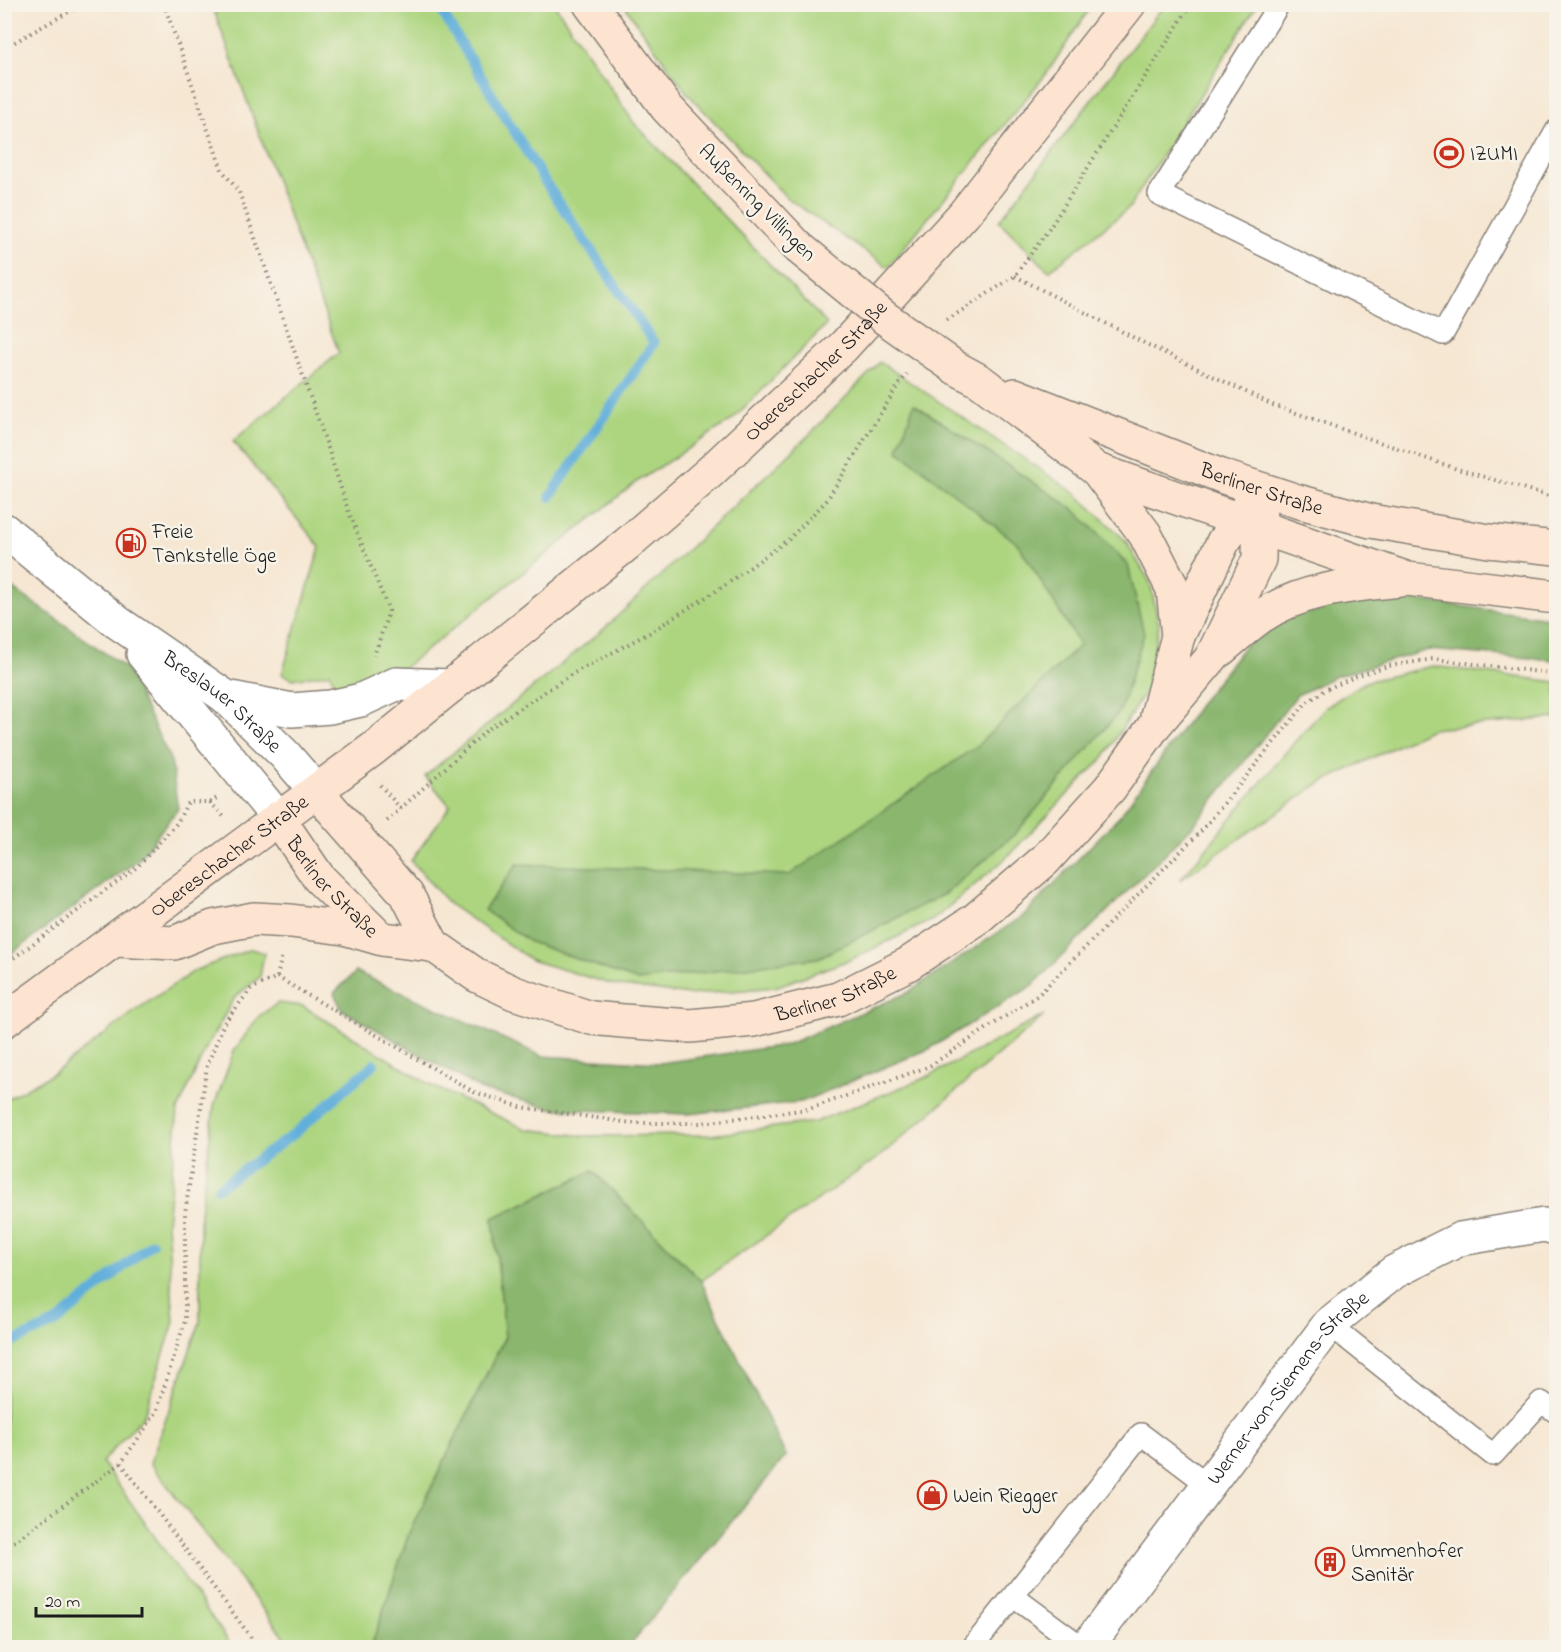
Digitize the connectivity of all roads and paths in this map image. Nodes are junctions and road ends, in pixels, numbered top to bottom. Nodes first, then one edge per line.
1 (83, 4) edge
2 (164, 4) edge
3 (590, 4) edge
4 (1129, 4) edge
5 (1191, 4) edge
6 (1280, 4) edge
7 (4, 48) edge
8 (1557, 131) edge
9 (1015, 276) junction
10 (942, 328) dead end
11 (908, 374) dead end
12 (968, 375) junction
13 (1096, 470) junction
14 (1260, 490) junction
15 (1557, 498) edge
16 (1249, 524) junction
17 (4, 530) edge
18 (1557, 548) edge
19 (1408, 579) junction
20 (1557, 597) edge
21 (117, 622) junction
22 (1179, 636) junction
23 (1212, 657) junction
24 (373, 659) dead end
25 (451, 686) junction
26 (226, 697) junction
27 (1154, 726) junction
28 (316, 791) junction
29 (210, 802) dead end
30 (401, 809) dead end
31 (278, 818) junction
32 (382, 939) junction
33 (116, 940) junction
34 (433, 945) junction
35 (4, 965) edge
36 (277, 977) dead end
37 (4, 1021) edge
38 (1557, 1228) edge
39 (1329, 1324) junction
40 (1557, 1413) edge
41 (121, 1462) junction
42 (1207, 1484) junction
43 (4, 1549) edge
44 (1014, 1597) junction
45 (259, 1647) edge
46 (972, 1647) edge
47 (1084, 1647) edge

1 - 7 path
2 - 24 path
3 - 12 street, Außenring Villingen, bridge
4 - 25 street, Obereschacher Straße
5 - 9 path
6 - 8 lane
9 - 10 path
9 - 15 path
11 - 30 path
12 - 13 street, Berliner Straße
12 - 14 street, Berliner Straße
13 - 16 street, Berliner Straße
13 - 22 street
14 - 16 street
14 - 18 street, Berliner Straße
16 - 19 street, Berliner Straße
16 - 22 street, Berliner Straße
16 - 23 street, Berliner Straße
17 - 21 street, Breslauer Straße
19 - 20 street, Berliner Straße
19 - 23 street
21 - 26 street, Breslauer Straße
21 - 31 street, Breslauer Straße
22 - 27 street, Berliner Straße
23 - 27 street, Berliner Straße
25 - 26 street
25 - 28 street, Obereschacher Straße
26 - 28 street, Breslauer Straße
27 - 34 street, Berliner Straße
28 - 31 street, Obereschacher Straße
28 - 34 street, Berliner Straße
29 - 35 path
31 - 32 street, Berliner Straße
31 - 33 street, Obereschacher Straße
32 - 33 street
32 - 34 street, Berliner Straße
33 - 37 street, Obereschacher Straße
36 - 41 path
38 - 39 street, Werner-von-Siemens-Straße
39 - 40 lane
39 - 42 street, Werner-von-Siemens-Straße
41 - 43 path
41 - 45 path
42 - 44 lane
42 - 47 street, Werner-von-Siemens-Straße
44 - 46 lane
44 - 47 lane

